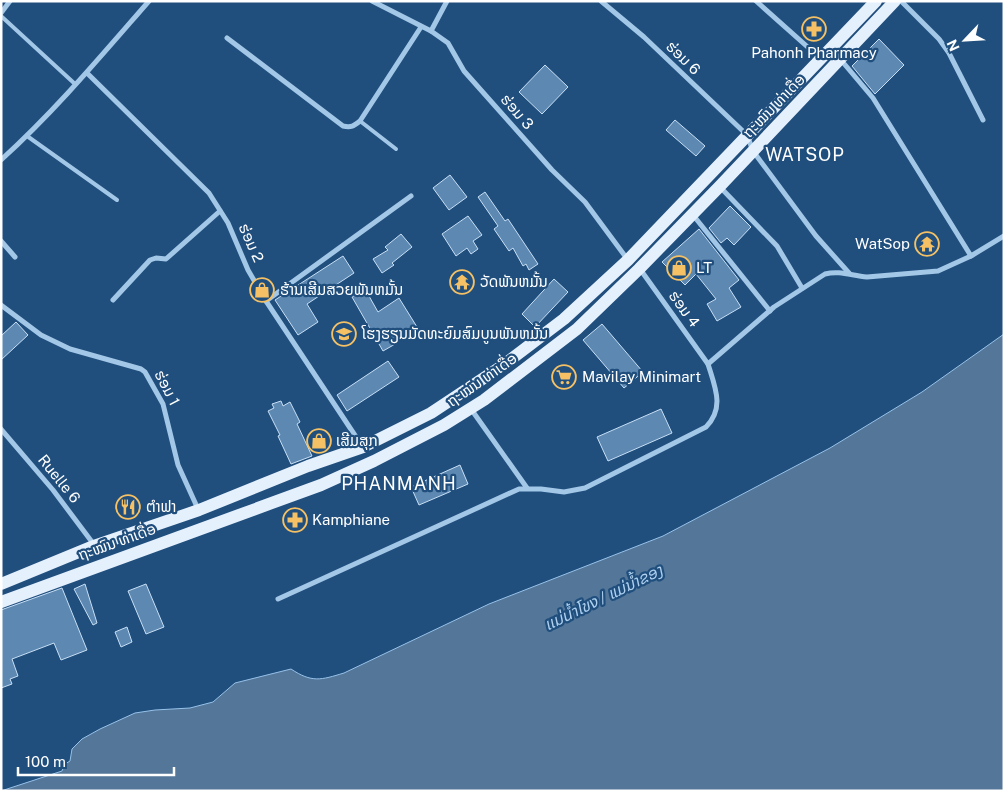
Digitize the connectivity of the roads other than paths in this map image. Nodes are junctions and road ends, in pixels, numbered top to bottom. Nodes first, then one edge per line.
1 (10, 1) edge
2 (149, 1) edge
3 (372, 1) edge
4 (447, 1) edge
5 (601, 1) edge
6 (756, 1) edge
7 (876, 1) edge
8 (895, 1) edge
9 (901, 1) edge
10 (1, 15) edge
11 (421, 27) junction
12 (431, 31) junction
13 (228, 38) dead end
14 (820, 59) junction
15 (840, 60) junction
16 (87, 73) junction
17 (75, 84) junction
18 (983, 120) dead end
19 (360, 121) junction
20 (747, 135) junction
21 (27, 136) junction
22 (396, 149) dead end
23 (753, 151) junction
24 (1, 160) edge
25 (720, 186) junction
26 (411, 196) dead end
27 (117, 200) dead end
28 (220, 211) junction
29 (693, 214) junction
30 (1004, 236) edge
31 (1, 241) edge
32 (971, 256) junction
33 (15, 257) dead end
34 (628, 260) junction
35 (639, 269) junction
36 (849, 274) junction
37 (802, 288) junction
38 (113, 300) dead end
39 (266, 301) junction
40 (1, 305) edge
41 (770, 311) junction
42 (708, 364) junction
43 (471, 409) junction
44 (1, 429) edge
45 (363, 447) junction
46 (527, 488) junction
47 (199, 510) junction
48 (93, 547) junction
49 (98, 566) junction
50 (1, 584) edge
51 (278, 599) dead end
52 (1, 602) edge

1 - 10 street
2 - 16 street
3 - 11 street, ຮ່ອມ 3
4 - 12 street
5 - 20 street, ຮ່ອມ 6
6 - 14 street
7 - 14 main road, ຖະໝົນ ທ່າເດື່ອ
8 - 15 main road, ຖະໝົນ ທ່າເດື່ອ
9 - 18 street
10 - 17 lane
11 - 12 street, ຮ່ອມ 3
11 - 19 street
12 - 34 street, ຮ່ອມ 3
13 - 19 street
14 - 20 main road, ຖະໝົນ ທ່າເດື່ອ
15 - 23 main road, ຖະໝົນ ທ່າເດື່ອ
15 - 32 street
16 - 17 street
16 - 28 street, ຮ່ອມ 2
17 - 21 street
19 - 22 lane
20 - 23 street
20 - 34 main road, ຖະໝົນ ທ່າເດື່ອ
21 - 24 street
21 - 27 lane
23 - 25 main road, ຖະໝົນ ທ່າເດື່ອ
23 - 36 street
25 - 29 main road, ຖະໝົນ ທ່າເດື່ອ
25 - 37 street
26 - 39 street
28 - 38 street
28 - 39 street, ຮ່ອມ 2
29 - 35 main road, ຖະໝົນ ທ່າເດື່ອ
29 - 41 street
30 - 32 street
31 - 33 street
32 - 36 street
34 - 45 main road, ຖະໝົນ ທ່າເດື່ອ
35 - 42 street, ຮ່ອມ 4
35 - 43 main road, ຖະໝົນ ທ່າເດື່ອ
36 - 37 street
37 - 41 street
39 - 45 street, ຮ່ອມ 2
40 - 47 street, ຮ່ອມ 1
41 - 42 street
42 - 46 street
43 - 46 street
43 - 49 main road, ຖະໝົນ ທ່າເດື່ອ
44 - 48 street, Ruelle 6
45 - 47 main road, ຖະໝົນ ທ່າເດື່ອ
46 - 51 street
47 - 48 main road, ຖະໝົນ ທ່າເດື່ອ
48 - 49 main road
48 - 50 main road, ຖະໝົນ ທ່າເດື່ອ
49 - 52 main road, ຖະໝົນ ທ່າເດື່ອ

